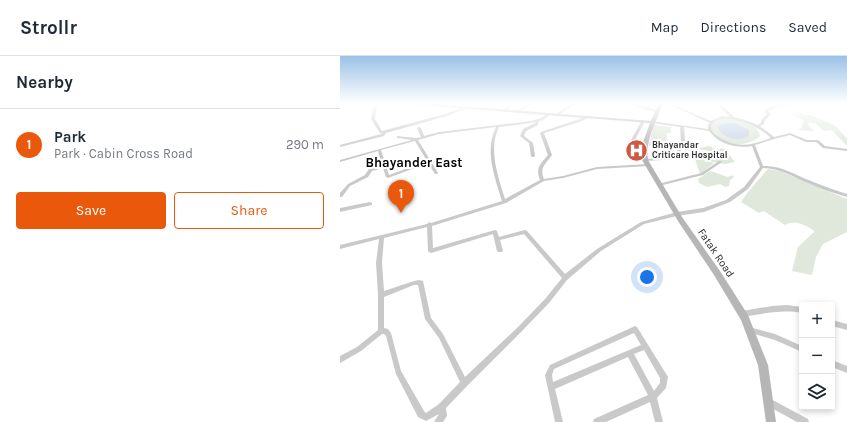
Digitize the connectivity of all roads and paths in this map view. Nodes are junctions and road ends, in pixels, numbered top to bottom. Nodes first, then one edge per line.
1 (374, 120) edge
2 (427, 120) edge
3 (538, 120) joint
4 (582, 120) edge
5 (630, 120) edge
6 (707, 120) edge
7 (717, 120) edge
8 (744, 120) edge
9 (765, 120) edge
10 (643, 121) junction
11 (652, 122) junction
12 (711, 122) junction
13 (498, 126) junction
14 (682, 126) junction
15 (758, 126) junction
16 (419, 128) dead end
17 (709, 130) junction
18 (384, 132) junction
19 (398, 137) dead end
20 (423, 137) junction
21 (773, 138) junction
22 (416, 139) junction
23 (633, 140) dead end
24 (753, 145) junction
25 (340, 146) edge
26 (847, 150) edge
27 (380, 151) junction
28 (533, 156) dead end
29 (340, 161) edge
30 (429, 161) junction
31 (720, 162) dead end
32 (646, 163) junction
33 (384, 166) junction
34 (762, 167) junction
35 (436, 173) dead end
36 (542, 180) junction
37 (659, 184) junction
38 (342, 191) edge
39 (340, 196) edge
40 (847, 196) edge
41 (504, 202) junction
42 (370, 204) dead end
43 (340, 210) edge
44 (677, 214) junction
45 (429, 224) junction
46 (382, 238) junction
47 (497, 239) junction
48 (340, 247) edge
49 (500, 251) dead end
50 (565, 278) junction
51 (381, 295) junction
52 (799, 309) edge
53 (742, 314) junction
54 (835, 324) edge
55 (847, 327) edge
56 (749, 330) junction
57 (381, 331) junction
58 (645, 346) junction
59 (799, 348) edge
60 (630, 353) junction
61 (340, 360) edge
62 (835, 364) edge
63 (847, 370) edge
64 (464, 383) junction
65 (551, 387) junction
66 (653, 397) junction
67 (768, 402) junction
68 (442, 408) junction
69 (438, 422) edge
70 (559, 422) edge
71 (598, 422) edge
72 (660, 422) edge
73 (771, 422) edge
74 (805, 422) edge

1 - 18 street
2 - 18 street
3 - 13 street
3 - 28 street
4 - 36 street
5 - 10 main road
6 - 12 street
7 - 12 street
8 - 15 street
9 - 15 street
10 - 11 main road
10 - 23 street
11 - 14 street
11 - 32 main road
12 - 17 street
13 - 20 street
13 - 41 street
14 - 17 street
14 - 32 street
15 - 21 street
16 - 20 street
17 - 24 street
18 - 25 street
19 - 22 street
20 - 22 street
21 - 24 street
21 - 26 street
22 - 27 street
22 - 30 street
24 - 34 street
27 - 29 street
27 - 33 street
30 - 33 street
30 - 35 street
31 - 37 street
32 - 36 street
32 - 37 main road, Fatak Road
33 - 38 street
34 - 40 street
34 - 44 street
36 - 41 street
37 - 44 main road, Fatak Road
38 - 39 street
41 - 45 street
42 - 43 street
44 - 50 street
44 - 53 main road, Fatak Road
45 - 46 street
45 - 47 street
46 - 48 street
46 - 51 street
47 - 49 street
47 - 50 street
50 - 64 street
51 - 57 street
51 - 64 street
52 - 53 street
53 - 56 main road, Fatak Road
54 - 55 street
56 - 59 street
56 - 67 main road, Fatak Road
57 - 61 street
57 - 68 street
58 - 60 street
58 - 65 street
58 - 66 street
60 - 65 street
60 - 66 street
62 - 63 street
64 - 68 street
65 - 70 street
66 - 71 street
66 - 72 street
67 - 73 main road, Fatak Road
67 - 74 street
68 - 69 street

